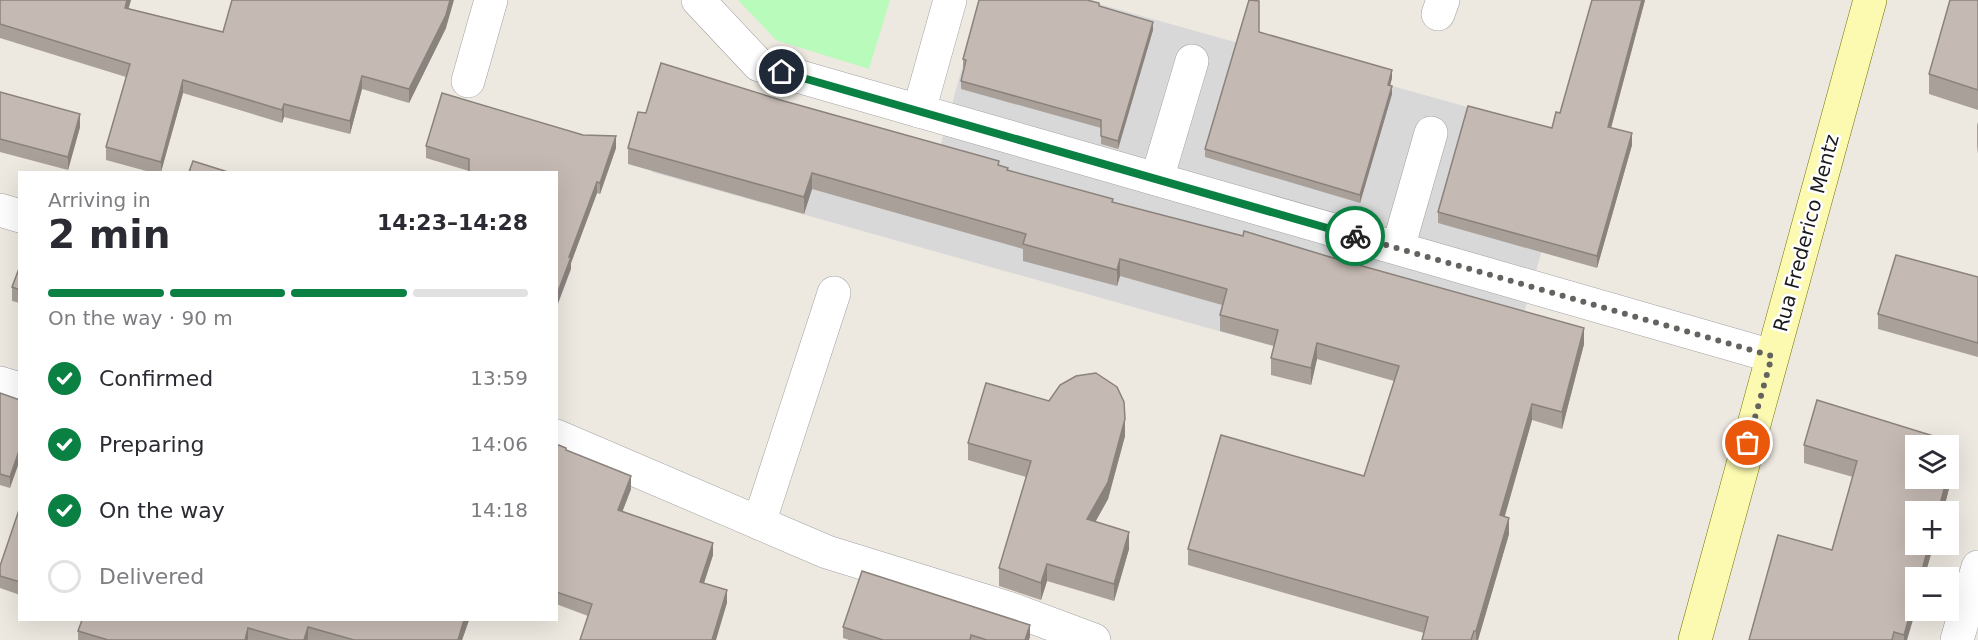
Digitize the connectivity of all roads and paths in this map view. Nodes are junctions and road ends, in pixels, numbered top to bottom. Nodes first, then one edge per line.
1 (491, 0) edge
2 (698, 0) edge
3 (950, 0) edge
4 (1870, 0) edge
5 (1192, 61) dead end
6 (468, 81) dead end
7 (919, 111) junction
8 (1431, 133) dead end
9 (1157, 179) junction
10 (0, 210) edge
11 (18, 215) edge
12 (1398, 248) junction
13 (834, 293) dead end
14 (1772, 356) junction
15 (0, 383) edge
16 (18, 388) edge
17 (558, 437) edge
18 (759, 523) junction
19 (1978, 567) edge
20 (1094, 640) edge
21 (1695, 640) edge
22 (1958, 640) edge

1 - 6 street
2 - 7 street
3 - 7 street
4 - 14 street, Rua Frederico Mentz
5 - 9 street
7 - 9 street
8 - 12 street
9 - 12 street
10 - 11 street
12 - 14 street
13 - 18 street
14 - 21 street, Rua Frederico Mentz
15 - 16 street
17 - 18 street
18 - 20 street
19 - 22 street

